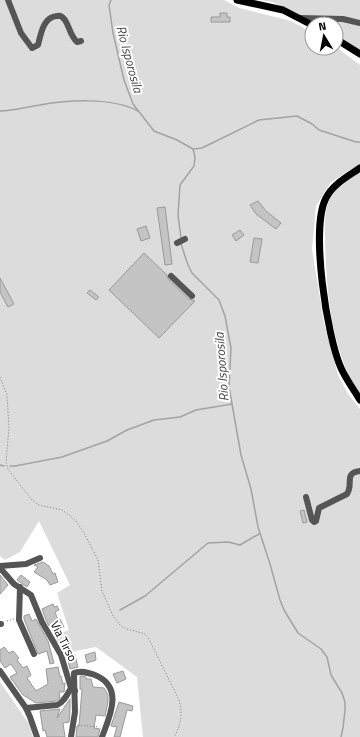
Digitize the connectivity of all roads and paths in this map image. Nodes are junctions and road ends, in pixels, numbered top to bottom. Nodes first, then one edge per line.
1 (8, 0) edge
2 (237, 0) edge
3 (300, 18) junction
4 (304, 20) edge
5 (360, 23) edge
6 (81, 41) dead end
7 (344, 44) edge
8 (360, 54) edge
9 (360, 168) edge
10 (185, 239) dead end
11 (177, 243) dead end
12 (171, 276) dead end
13 (192, 296) dead end
14 (0, 377) edge
15 (360, 400) edge
16 (360, 471) edge
17 (306, 497) dead end
18 (40, 558) dead end
19 (0, 567) edge
20 (20, 587) junction
21 (34, 654) dead end
22 (0, 671) edge
23 (73, 690) junction
24 (26, 708) junction
25 (72, 724) junction
26 (105, 728) junction
27 (37, 737) edge
28 (72, 737) edge
29 (102, 737) edge
30 (174, 737) edge

1 - 6 street
2 - 3 main road
3 - 4 main road
3 - 5 street
7 - 8 main road
9 - 15 main road
10 - 11 street
12 - 13 street
14 - 30 path
16 - 17 street
18 - 19 street
19 - 20 street, Via Tirso
20 - 21 street
20 - 23 street, Via Tirso
22 - 24 street
23 - 24 street
23 - 25 street, Via Tirso
23 - 26 street
24 - 27 street
25 - 26 path
25 - 28 street, Via Tirso
26 - 29 street

